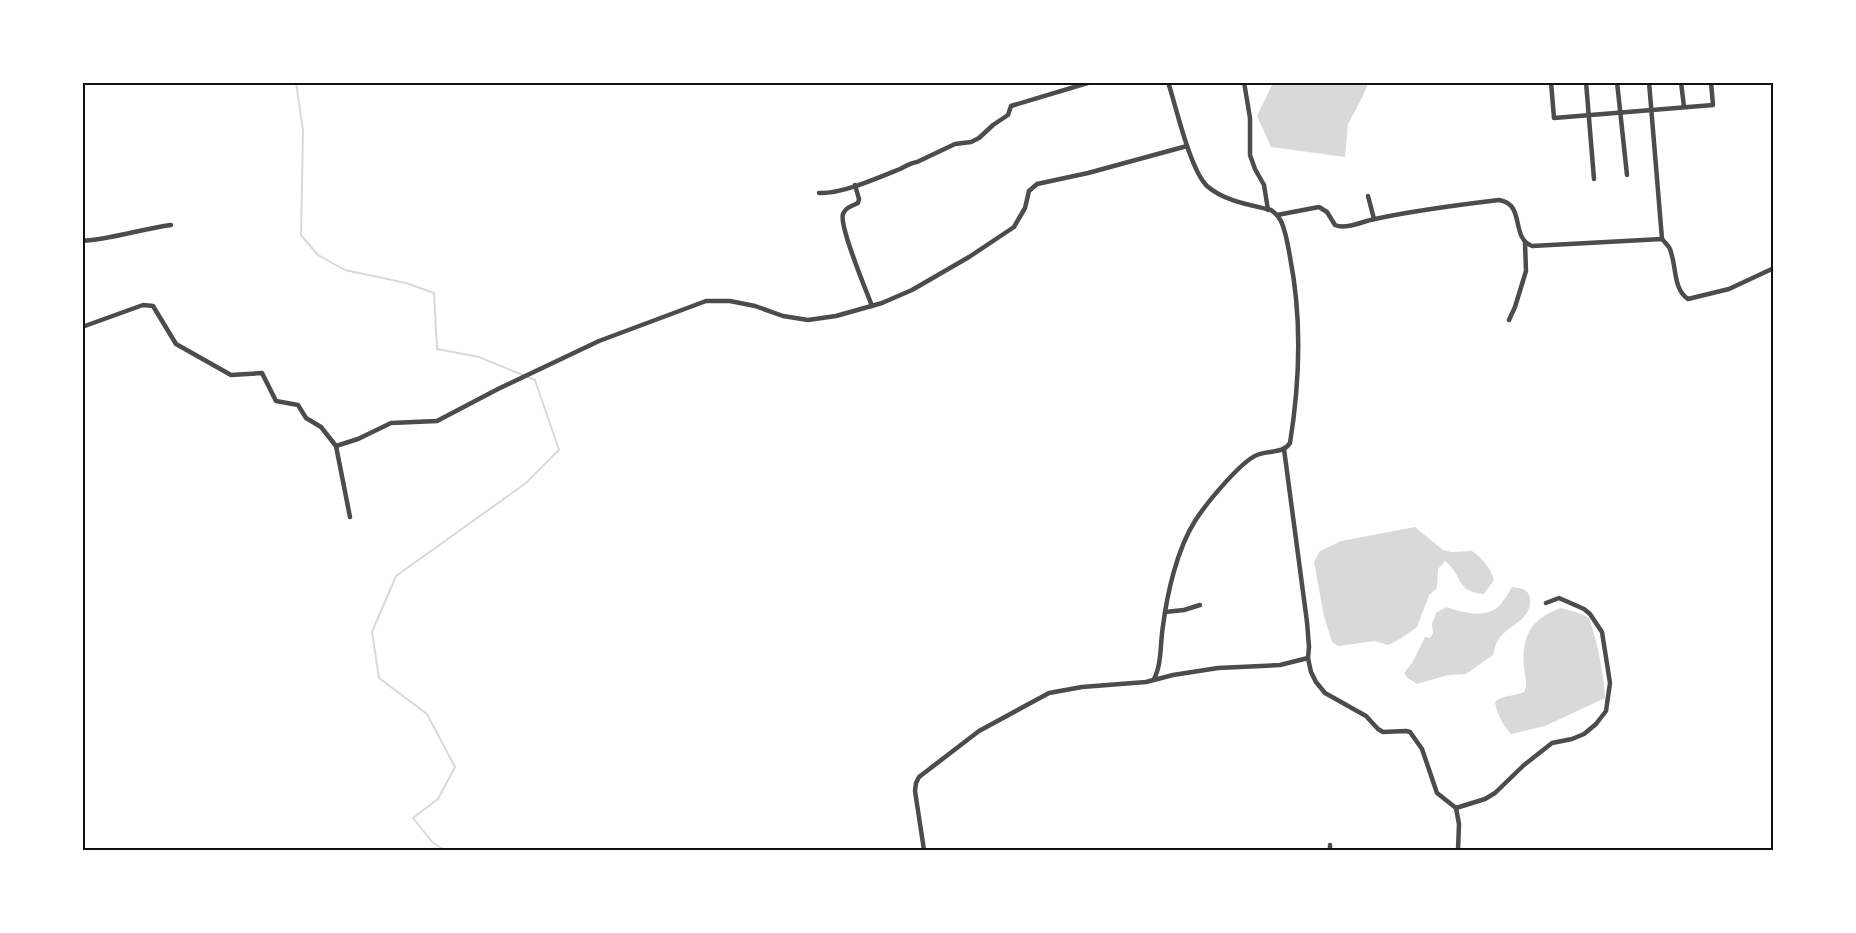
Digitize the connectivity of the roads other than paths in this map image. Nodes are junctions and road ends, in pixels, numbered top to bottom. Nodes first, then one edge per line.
1 (1091, 82) edge
2 (1168, 82) edge
3 (1244, 82) edge
4 (1551, 82) edge
5 (1586, 82) edge
6 (1617, 82) edge
7 (1649, 82) edge
8 (1681, 82) edge
9 (1711, 82) edge
10 (1684, 107) junction
11 (1653, 110) junction
12 (1620, 113) junction
13 (1589, 116) junction
14 (1187, 146) junction
15 (1626, 175) dead end
16 (1594, 179) dead end
17 (855, 185) junction
18 (819, 194) dead end
19 (1368, 196) dead end
20 (1268, 210) junction
21 (1278, 215) junction
22 (1374, 219) junction
23 (171, 225) dead end
24 (1662, 239) junction
25 (82, 241) edge
26 (1526, 243) junction
27 (1773, 268) edge
28 (872, 306) junction
29 (1509, 320) dead end
30 (82, 327) edge
31 (336, 447) junction
32 (1284, 449) junction
33 (350, 517) dead end
34 (1546, 603) dead end
35 (1200, 605) dead end
36 (1165, 612) junction
37 (1308, 658) junction
38 (1154, 680) junction
39 (1455, 807) junction
40 (924, 850) edge
41 (1458, 850) edge

1 - 17 street
2 - 14 street
3 - 20 street
4 - 13 street
5 - 13 street
6 - 12 street
7 - 11 street
8 - 10 street
9 - 10 street
10 - 11 street
11 - 12 street
11 - 24 street
12 - 13 street
12 - 15 street
13 - 16 street
14 - 20 street
14 - 28 street
17 - 18 street
17 - 28 street
19 - 22 street
20 - 21 street
21 - 22 street
21 - 32 street
22 - 26 street
23 - 25 street
24 - 26 street
24 - 27 street
26 - 29 street
28 - 31 street
30 - 31 street
31 - 33 street
32 - 36 street
32 - 37 street
34 - 39 street
35 - 36 street
36 - 38 street
37 - 38 street
37 - 39 street
38 - 40 street
39 - 41 street

